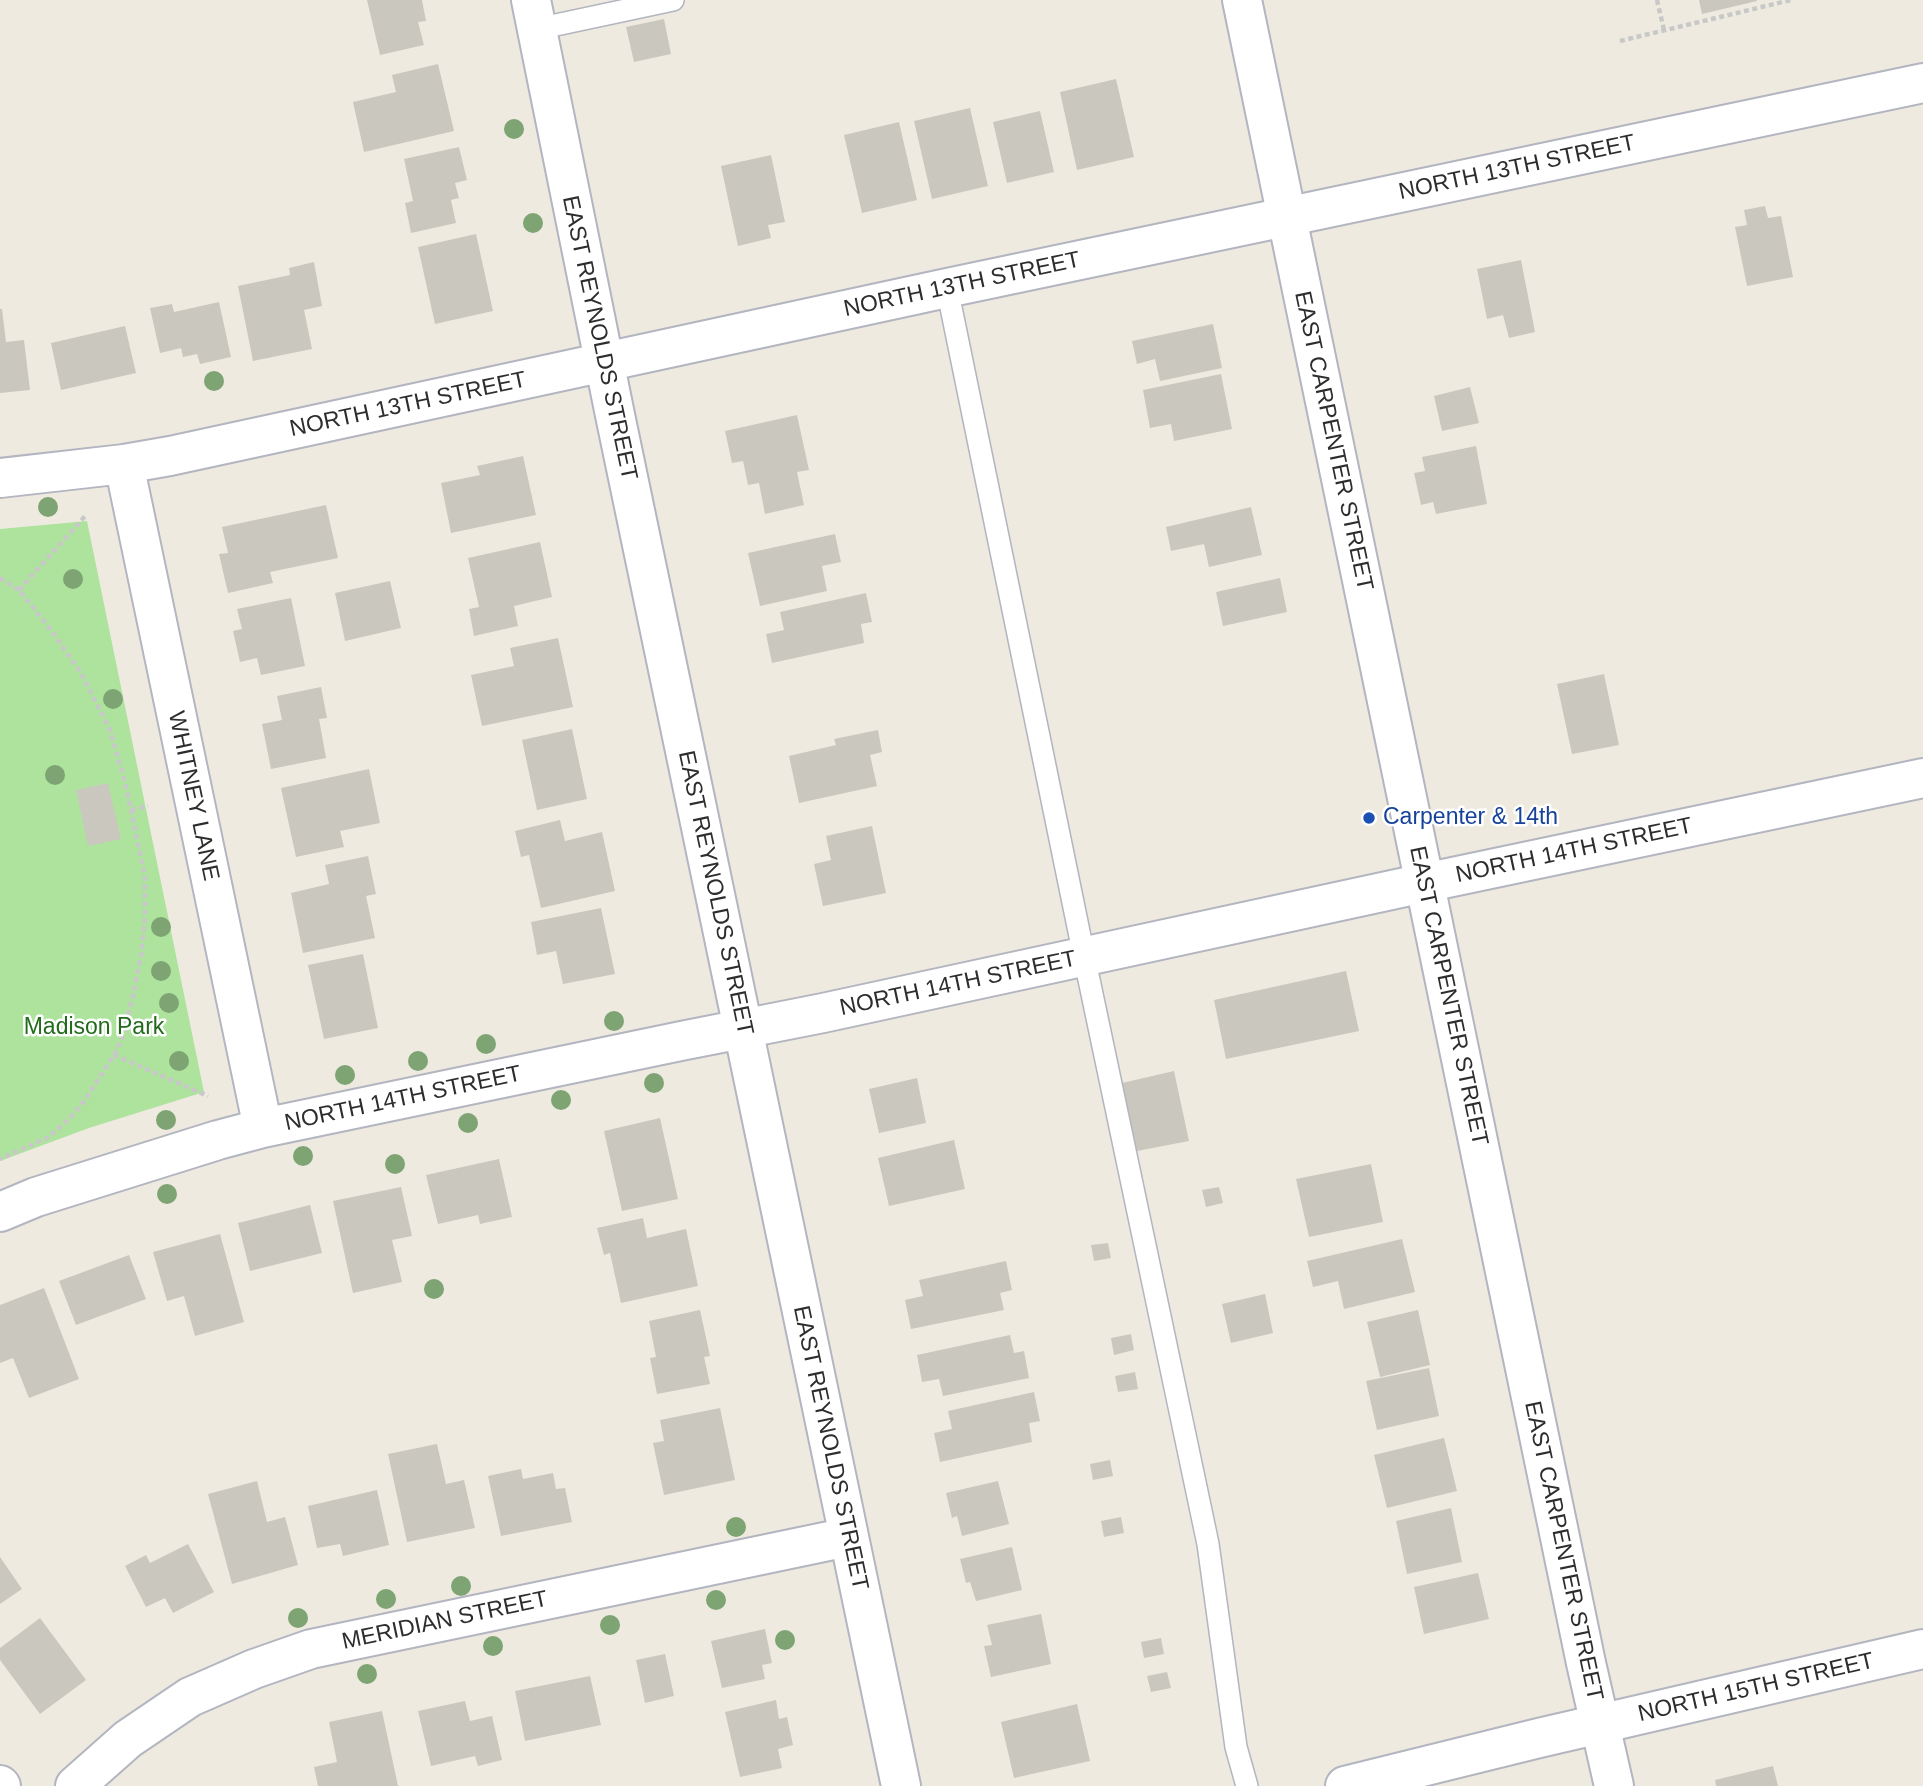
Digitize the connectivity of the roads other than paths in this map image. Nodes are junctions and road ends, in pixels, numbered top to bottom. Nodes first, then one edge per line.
1 (673, 0) edge
2 (1242, 0) edge
3 (534, 15) edge
4 (1923, 83) edge
5 (1286, 217) junction
6 (947, 288) junction
7 (604, 363) junction
8 (124, 464) junction
9 (0, 478) edge
10 (1923, 778) edge
11 (1424, 883) junction
12 (1084, 957) junction
13 (743, 1028) junction
14 (263, 1128) junction
15 (0, 1212) edge
16 (848, 1536) junction
17 (1923, 1649) edge
18 (1600, 1724) junction
19 (75, 1786) edge
20 (901, 1786) edge
21 (1247, 1786) edge
22 (1345, 1786) edge
23 (1614, 1786) edge

1 - 3 lane
2 - 5 street, EAST CARPENTER STREET
3 - 7 street, EAST REYNOLDS STREET
4 - 5 street, NORTH 13TH STREET
5 - 6 street, NORTH 13TH STREET
5 - 11 street, EAST CARPENTER STREET
6 - 7 street, NORTH 13TH STREET
6 - 12 lane
7 - 8 street, NORTH 13TH STREET
7 - 13 street, EAST REYNOLDS STREET
8 - 9 street, NORTH 13TH STREET
8 - 14 street, WHITNEY LANE
10 - 11 street, NORTH 14TH STREET
11 - 12 street, NORTH 14TH STREET
11 - 18 street, EAST CARPENTER STREET
12 - 13 street, NORTH 14TH STREET
12 - 21 lane
13 - 14 street, NORTH 14TH STREET
13 - 16 street, EAST REYNOLDS STREET
14 - 15 street, NORTH 14TH STREET
16 - 19 street, MERIDIAN STREET
16 - 20 street, EAST REYNOLDS STREET
17 - 18 street, NORTH 15TH STREET
18 - 22 street, NORTH 15TH STREET
18 - 23 street, EAST CARPENTER STREET

